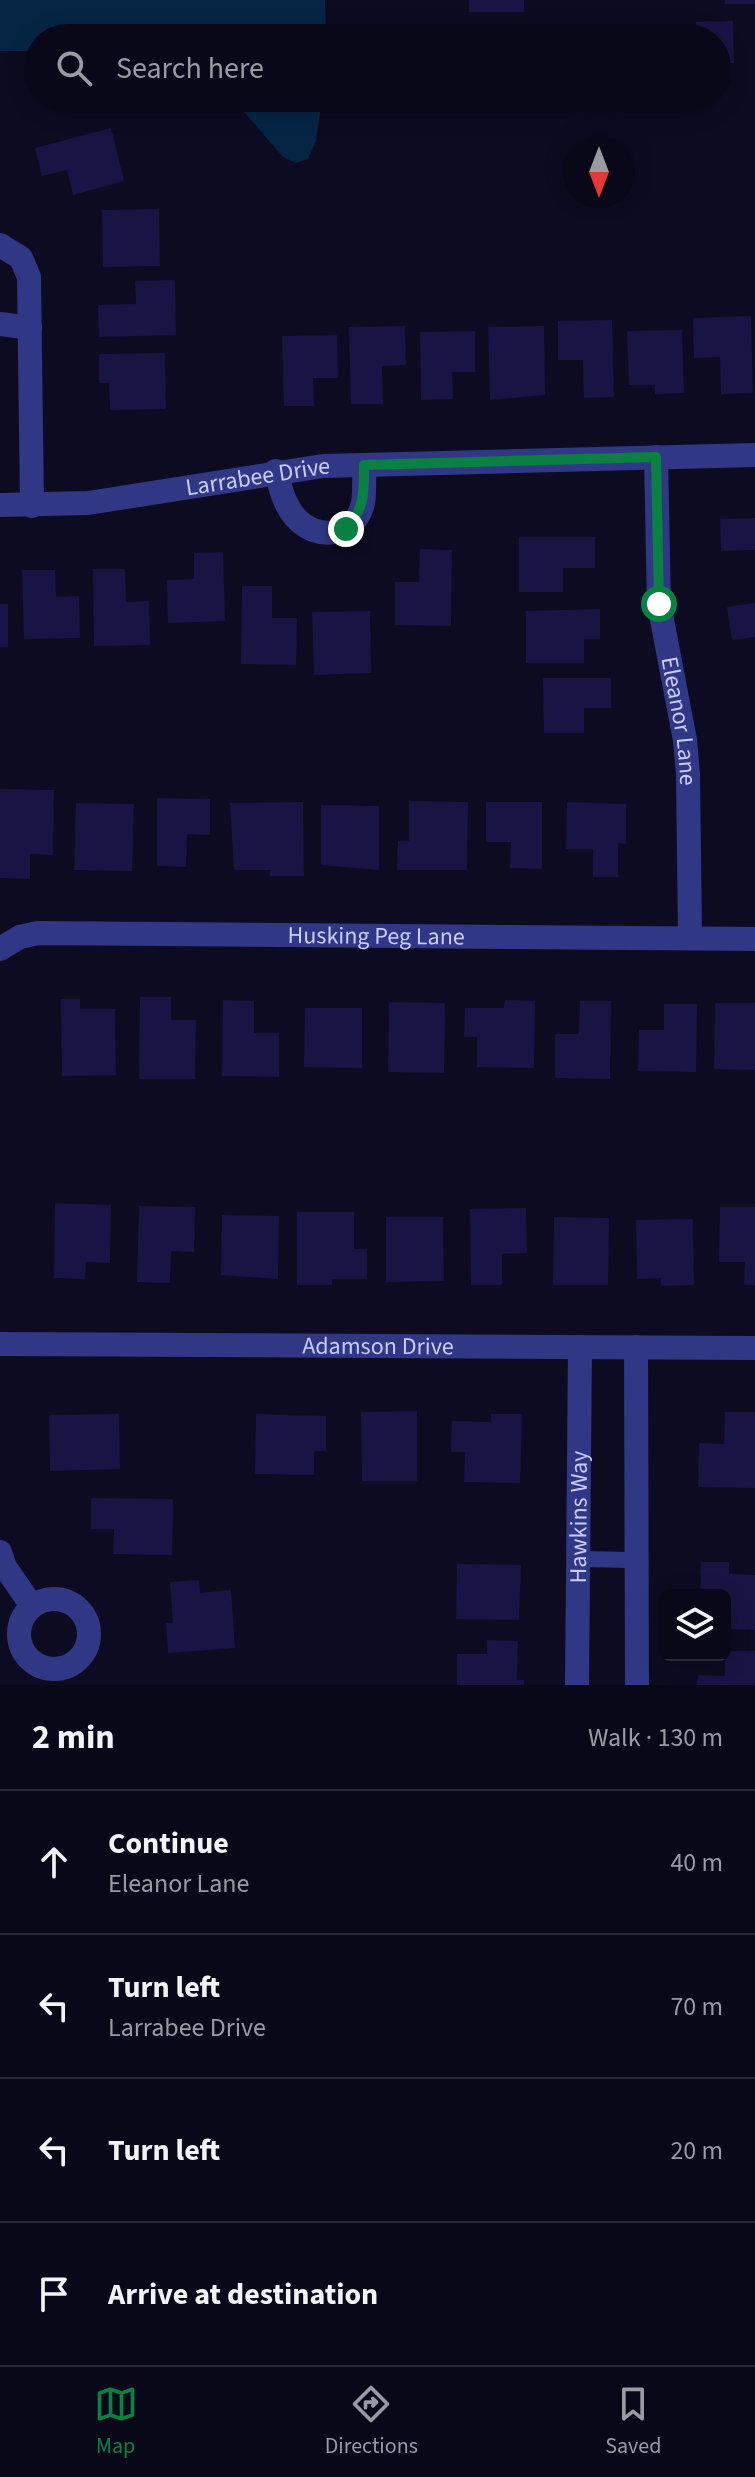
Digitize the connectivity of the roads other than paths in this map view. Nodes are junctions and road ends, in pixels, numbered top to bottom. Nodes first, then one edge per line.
1 (0, 245) edge
2 (0, 324) edge
3 (30, 328) junction
4 (755, 455) edge
5 (656, 457) junction
6 (364, 465) junction
7 (276, 471) junction
8 (0, 505) edge
9 (32, 506) junction
10 (690, 938) junction
11 (755, 939) edge
12 (0, 949) edge
13 (0, 1344) edge
14 (580, 1347) junction
15 (636, 1347) junction
16 (755, 1348) edge
17 (0, 1552) edge
18 (578, 1559) junction
19 (636, 1560) junction
20 (32, 1606) dead end
21 (577, 1685) edge
22 (637, 1685) edge

1 - 3 street
2 - 3 street
3 - 9 street
4 - 5 street, Larrabee Drive
5 - 6 street, Larrabee Drive
5 - 10 street, Eleanor Lane
6 - 7 street, Larrabee Drive
6 - 7 street
7 - 9 street, Larrabee Drive
8 - 9 street, Larrabee Drive
10 - 11 street, Husking Peg Lane
10 - 12 street, Husking Peg Lane
13 - 14 street, Adamson Drive
14 - 15 street, Adamson Drive
14 - 18 street, Hawkins Way
15 - 16 street, Adamson Drive
15 - 19 street
17 - 20 street
18 - 19 lane
18 - 21 street, Hawkins Way
19 - 22 street

